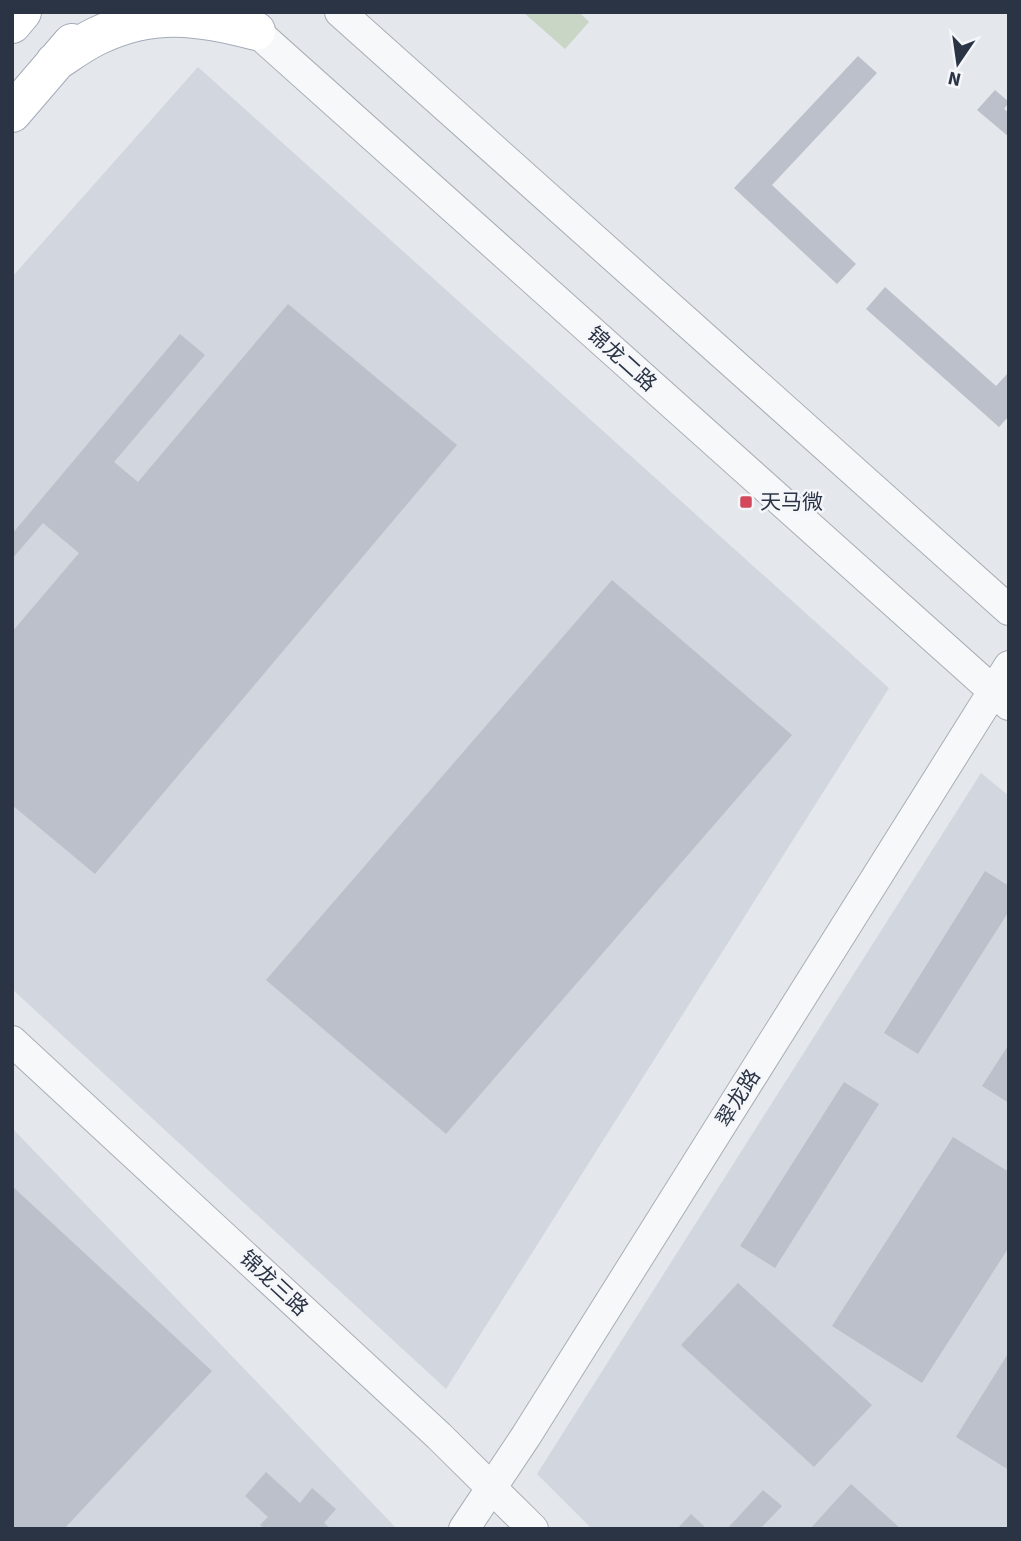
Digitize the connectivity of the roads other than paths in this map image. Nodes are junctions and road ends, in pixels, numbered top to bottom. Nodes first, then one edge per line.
1 (97, 12) edge
2 (340, 12) edge
3 (245, 22) edge
4 (55, 62) junction
5 (12, 113) edge
6 (1009, 610) edge
7 (1009, 666) edge
8 (1001, 698) edge
9 (12, 1041) edge
10 (492, 1488) junction
11 (464, 1529) edge
12 (533, 1529) edge

1 - 4 main road
2 - 6 street
3 - 4 main road
3 - 8 street, 锦龙二路
4 - 5 main road
7 - 8 street, 翠龙路
8 - 10 street, 翠龙路
9 - 10 street, 锦龙三路
10 - 11 street, 翠龙路
10 - 12 street, 锦龙三路

